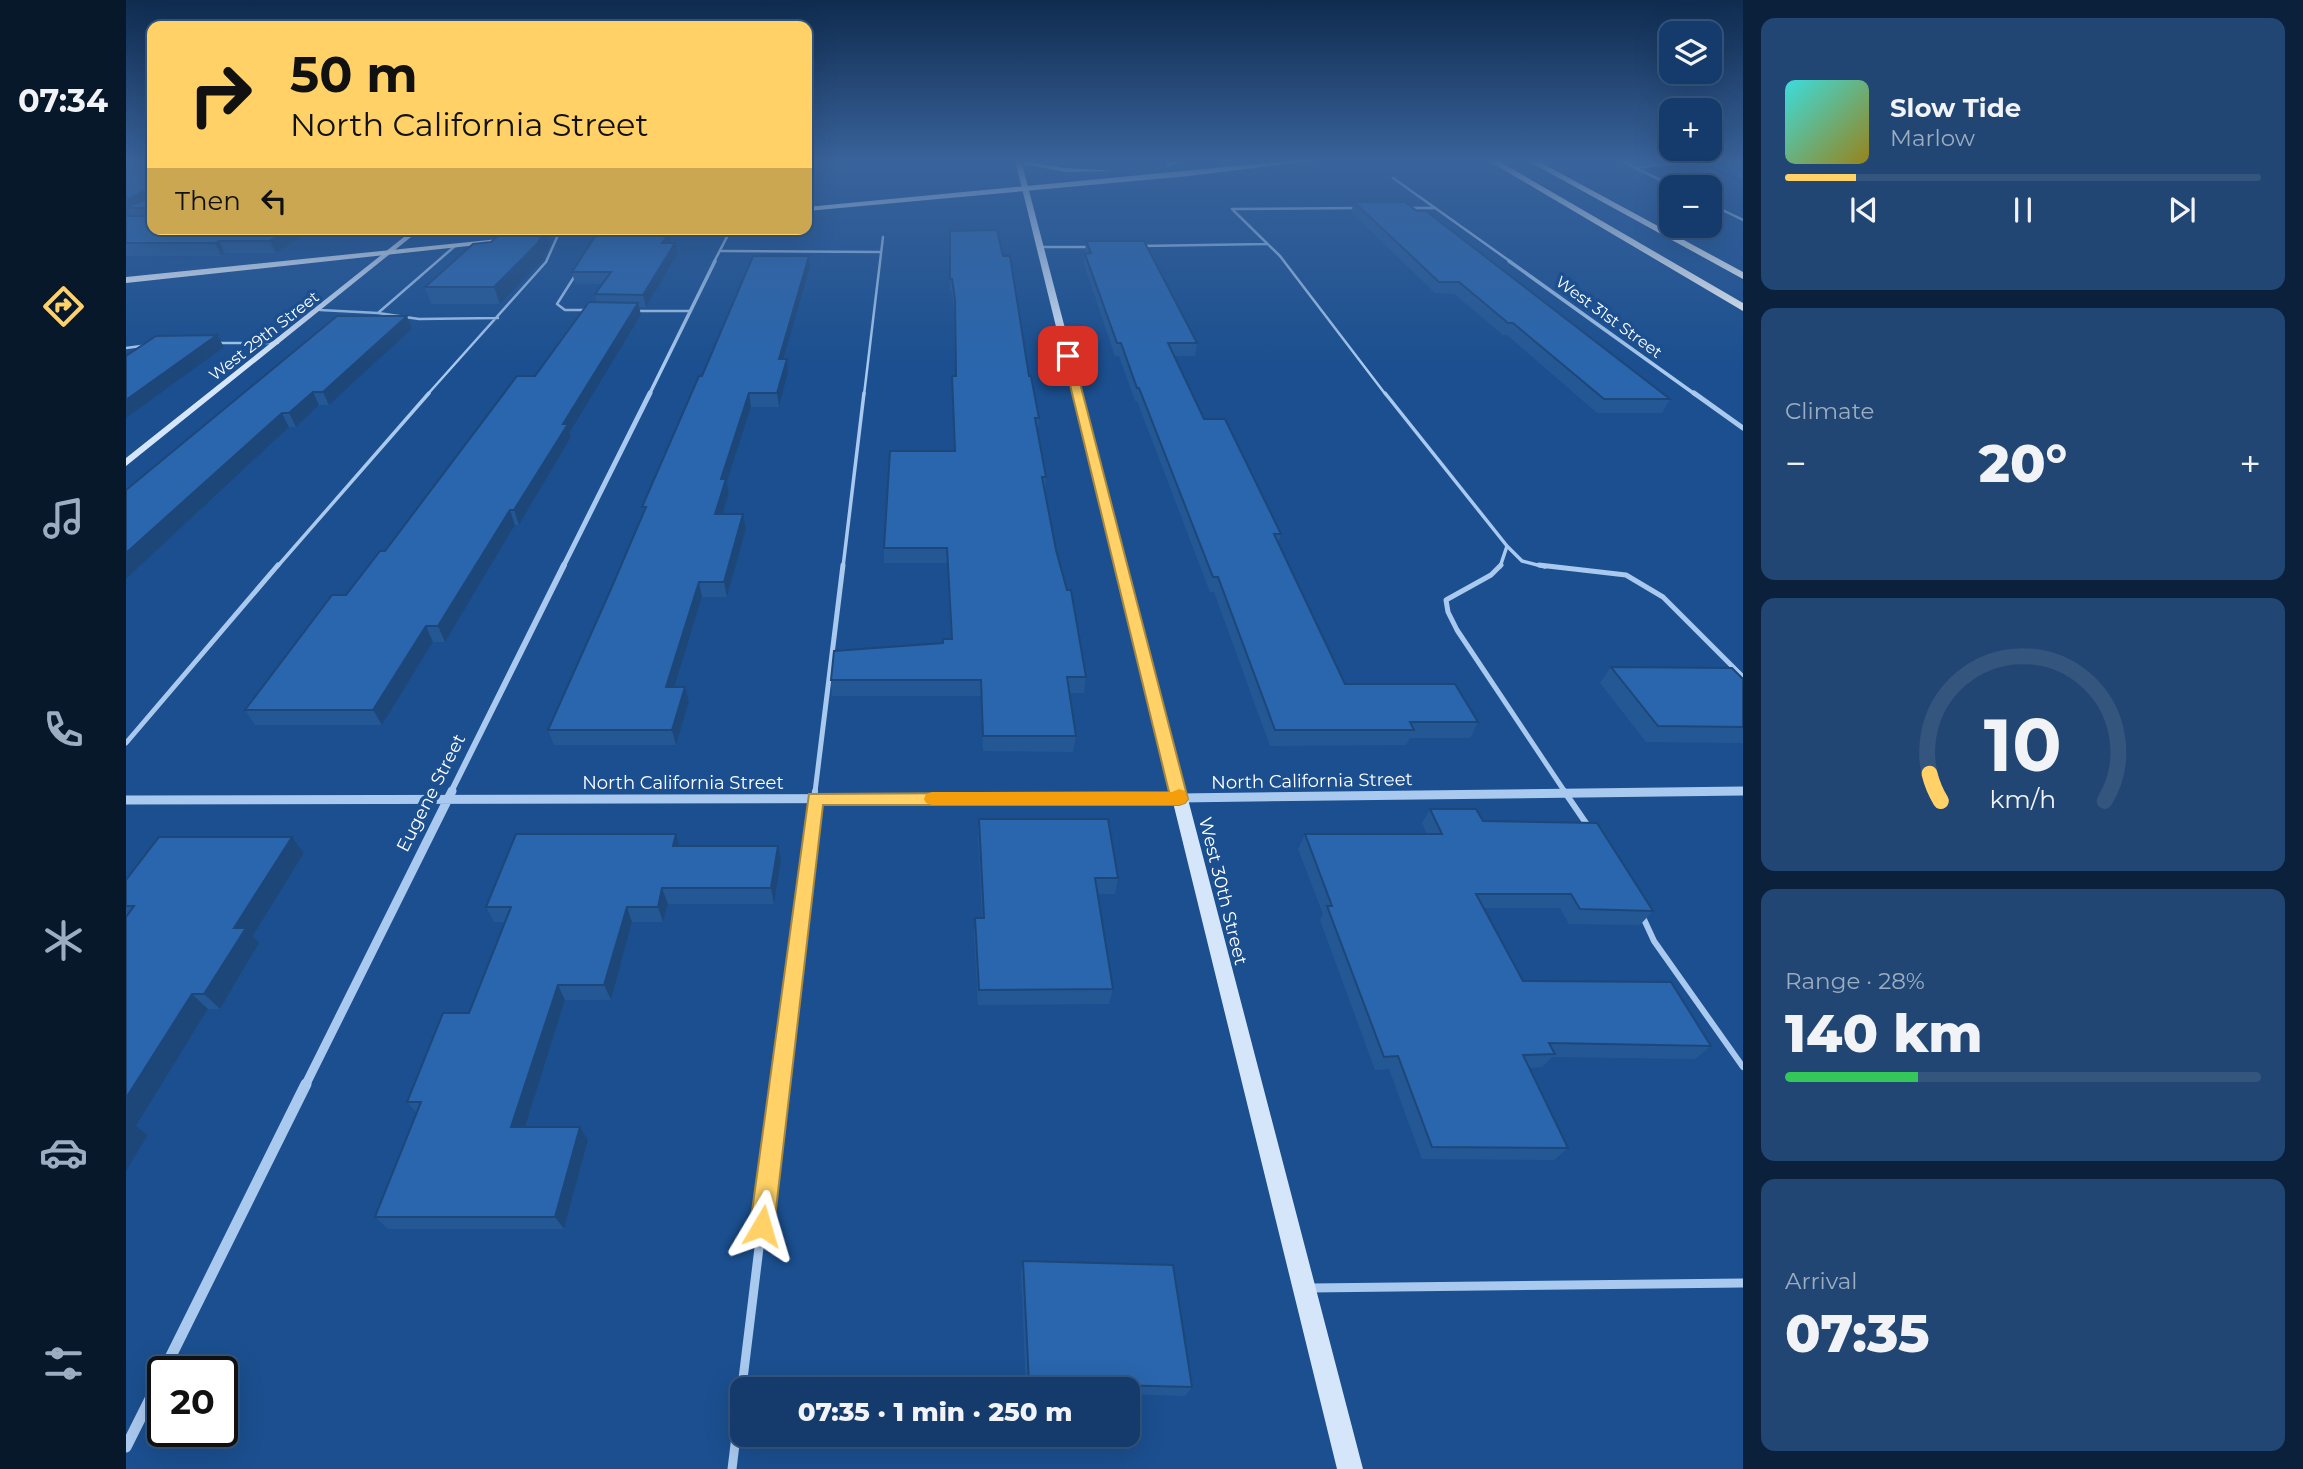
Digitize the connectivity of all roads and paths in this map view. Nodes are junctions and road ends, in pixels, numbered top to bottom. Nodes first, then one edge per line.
1 (1036, 229) edge
2 (1251, 229) edge
3 (1464, 229) edge
4 (1609, 229) edge
5 (1656, 229) edge
6 (411, 235) edge
7 (558, 235) junction
8 (598, 235) edge
9 (728, 235) edge
10 (883, 237) dead end
11 (517, 239) edge
12 (504, 241) edge
13 (1266, 244) junction
14 (455, 246) junction
15 (1140, 246) edge
16 (1041, 247) junction
17 (1100, 247) edge
18 (721, 251) junction
19 (881, 252) junction
20 (390, 253) junction
21 (577, 273) edge
22 (1743, 276) edge
23 (126, 280) edge
24 (1743, 307) edge
25 (320, 310) junction
26 (591, 310) edge
27 (631, 311) edge
28 (691, 311) junction
29 (379, 313) junction
30 (498, 318) junction
31 (202, 343) edge
32 (278, 343) junction
33 (150, 345) edge
34 (126, 348) edge
35 (1743, 428) edge
36 (126, 463) edge
37 (1507, 546) junction
38 (1743, 677) edge
39 (126, 743) edge
40 (1743, 791) edge
41 (1569, 793) junction
42 (447, 799) junction
43 (816, 799) junction
44 (1179, 799) junction
45 (126, 800) edge
46 (1596, 838) edge
47 (1637, 906) edge
48 (1743, 1066) edge
49 (1743, 1283) edge
50 (1304, 1288) junction
51 (171, 1356) edge
52 (147, 1404) edge
53 (126, 1447) edge
54 (732, 1469) edge
55 (1350, 1469) edge

1 - 16 main road, West 30th Street
2 - 13 lane
3 - 35 street, West 31st Street
4 - 24 highway
5 - 22 highway
6 - 20 main road, West 29th Street
7 - 8 main road
7 - 11 main road
7 - 30 lane
9 - 18 street, Eugene Street
10 - 19 lane
12 - 14 main road
13 - 15 lane
13 - 37 lane
14 - 20 main road
14 - 29 lane
16 - 17 lane
16 - 44 main road, West 30th Street
18 - 19 lane
18 - 28 street, Eugene Street
19 - 43 lane
20 - 23 main road
20 - 25 main road, West 29th Street
21 - 26 lane
25 - 29 lane
25 - 32 main road, West 29th Street
27 - 28 lane
28 - 42 street, Eugene Street
29 - 30 lane
30 - 39 lane
31 - 32 lane
32 - 36 main road, West 29th Street
33 - 34 lane
37 - 38 lane
37 - 41 lane
40 - 41 street, North California Street
41 - 44 street, North California Street
41 - 46 lane
42 - 43 street, North California Street
42 - 45 street, North California Street
42 - 51 street, Eugene Street
43 - 44 street, North California Street
43 - 54 lane
44 - 50 main road, West 30th Street
47 - 48 lane
49 - 50 lane
50 - 55 main road, West 30th Street
52 - 53 street, Eugene Street

